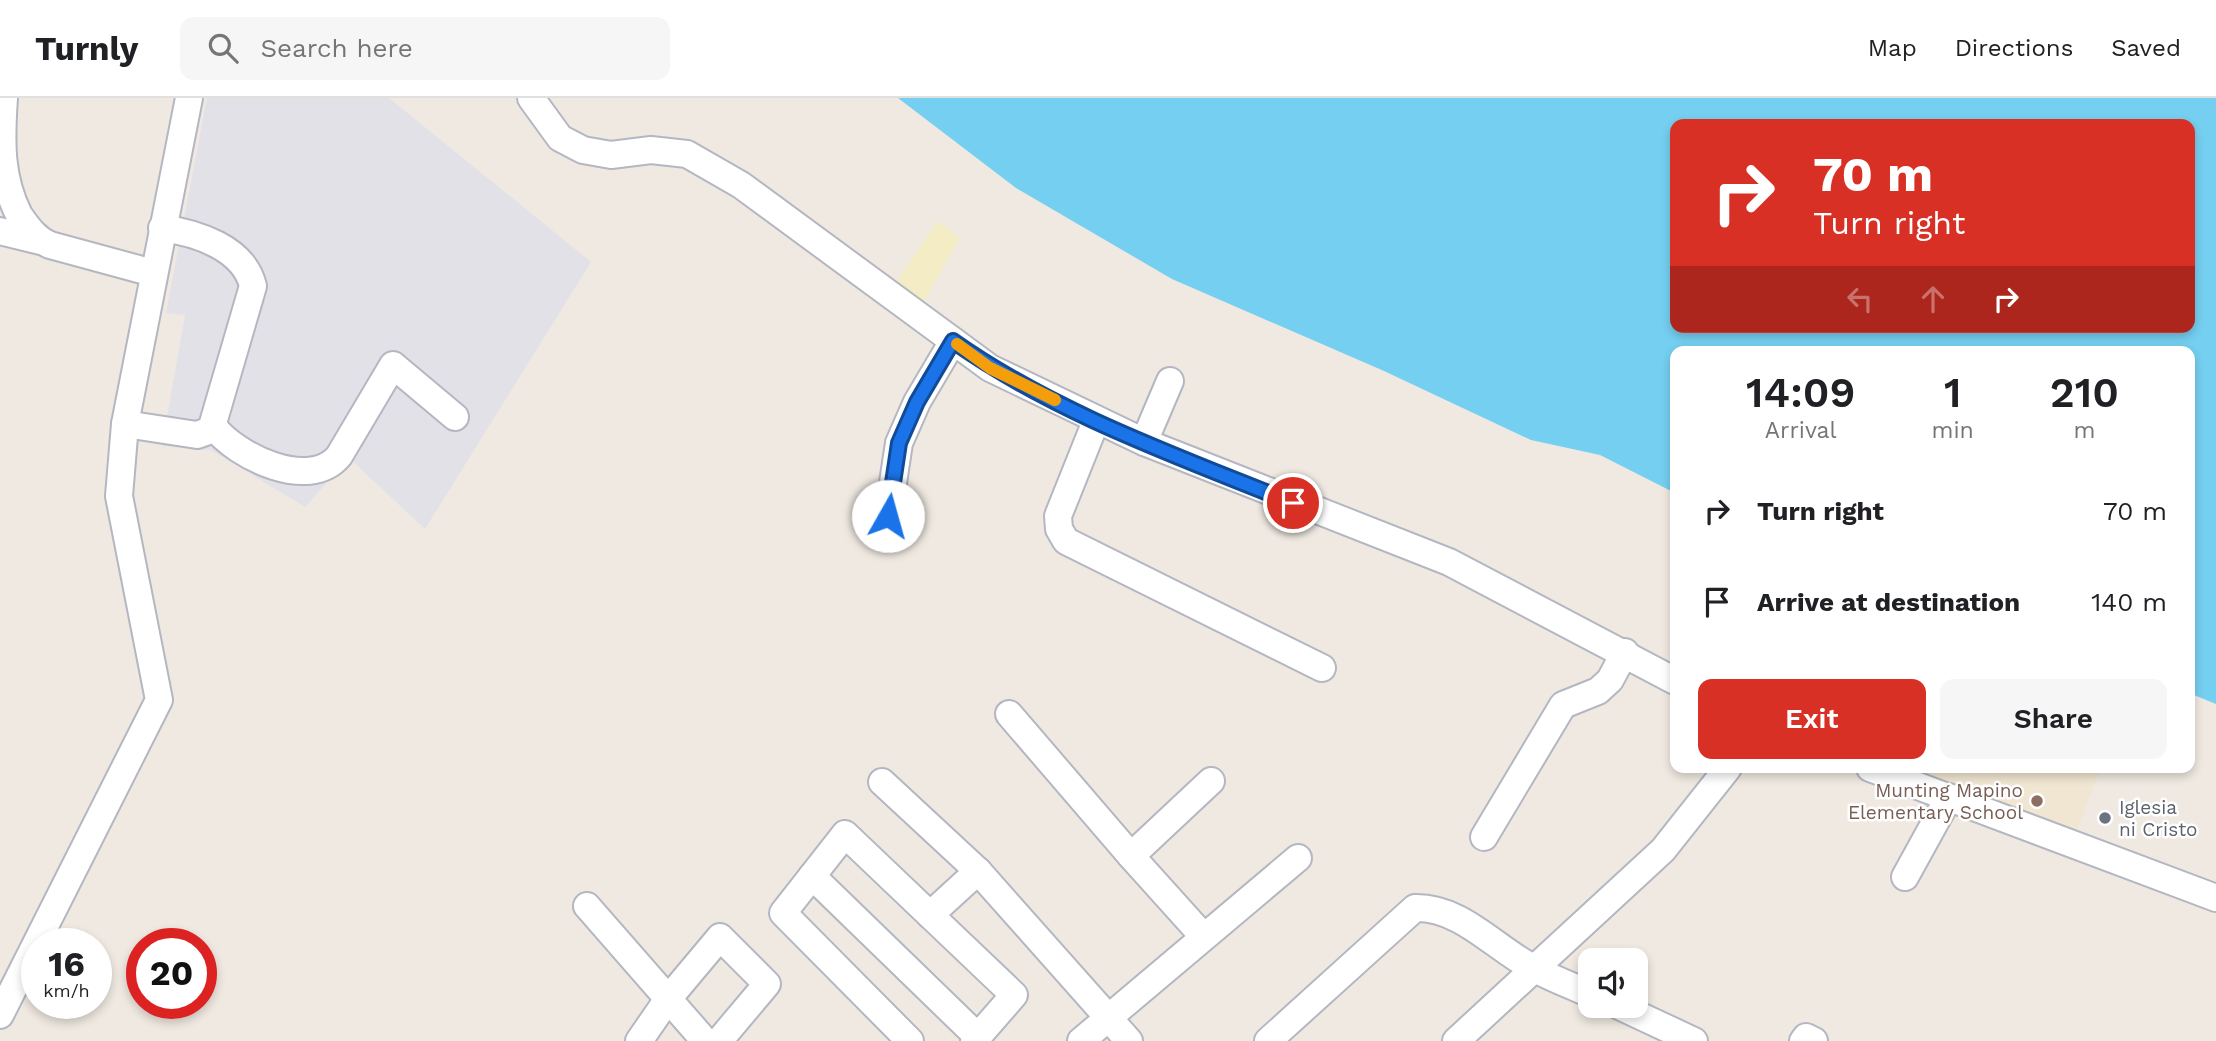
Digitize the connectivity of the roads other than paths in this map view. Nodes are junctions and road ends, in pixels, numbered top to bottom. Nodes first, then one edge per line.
1 (4, 98) edge
2 (189, 98) edge
3 (531, 98) edge
4 (162, 228) junction
5 (0, 232) edge
6 (40, 241) junction
7 (153, 274) junction
8 (953, 341) junction
9 (1170, 381) dead end
10 (455, 417) dead end
11 (1096, 421) junction
12 (125, 424) junction
13 (214, 427) junction
14 (1144, 442) junction
15 (888, 516) dead end
16 (1625, 652) junction
17 (1322, 668) dead end
18 (1670, 678) edge
19 (1009, 714) dead end
20 (1724, 773) edge
21 (1884, 773) edge
22 (1211, 781) dead end
23 (882, 782) dead end
24 (1949, 797) junction
25 (1484, 837) dead end
26 (1131, 856) junction
27 (1298, 858) dead end
28 (978, 872) junction
29 (812, 876) junction
30 (1905, 877) dead end
31 (2216, 898) edge
32 (587, 906) dead end
33 (930, 915) junction
34 (1203, 936) junction
35 (1534, 969) junction
36 (1578, 988) edge
37 (668, 999) junction
38 (0, 1015) edge
39 (1107, 1017) junction
40 (1645, 1018) edge
41 (976, 1039) edge
42 (639, 1041) edge
43 (705, 1041) edge
44 (719, 1041) edge
45 (910, 1041) edge
46 (1081, 1041) edge
47 (1129, 1041) edge
48 (1268, 1041) edge
49 (1456, 1041) edge
50 (1694, 1041) edge
51 (1803, 1041) edge
52 (1814, 1041) edge

1 - 6 street
2 - 4 street
3 - 8 street
4 - 7 street
4 - 13 street
5 - 6 street
6 - 7 street
7 - 12 street
8 - 11 street
8 - 15 street
9 - 14 street
10 - 13 street
11 - 14 street
11 - 17 street
12 - 13 street
12 - 38 street
14 - 16 street
16 - 18 street
16 - 25 street
19 - 26 street
20 - 35 street
21 - 24 street
22 - 26 street
23 - 28 street
24 - 30 street
24 - 31 street
26 - 34 street
27 - 34 street
28 - 33 street
28 - 39 street
29 - 33 street
29 - 41 street
29 - 45 street
32 - 37 street
33 - 41 street
34 - 39 street
35 - 36 street
35 - 48 street
35 - 49 street
37 - 42 street
37 - 43 street
37 - 44 street
39 - 46 street
39 - 47 street
40 - 50 street
51 - 52 street

